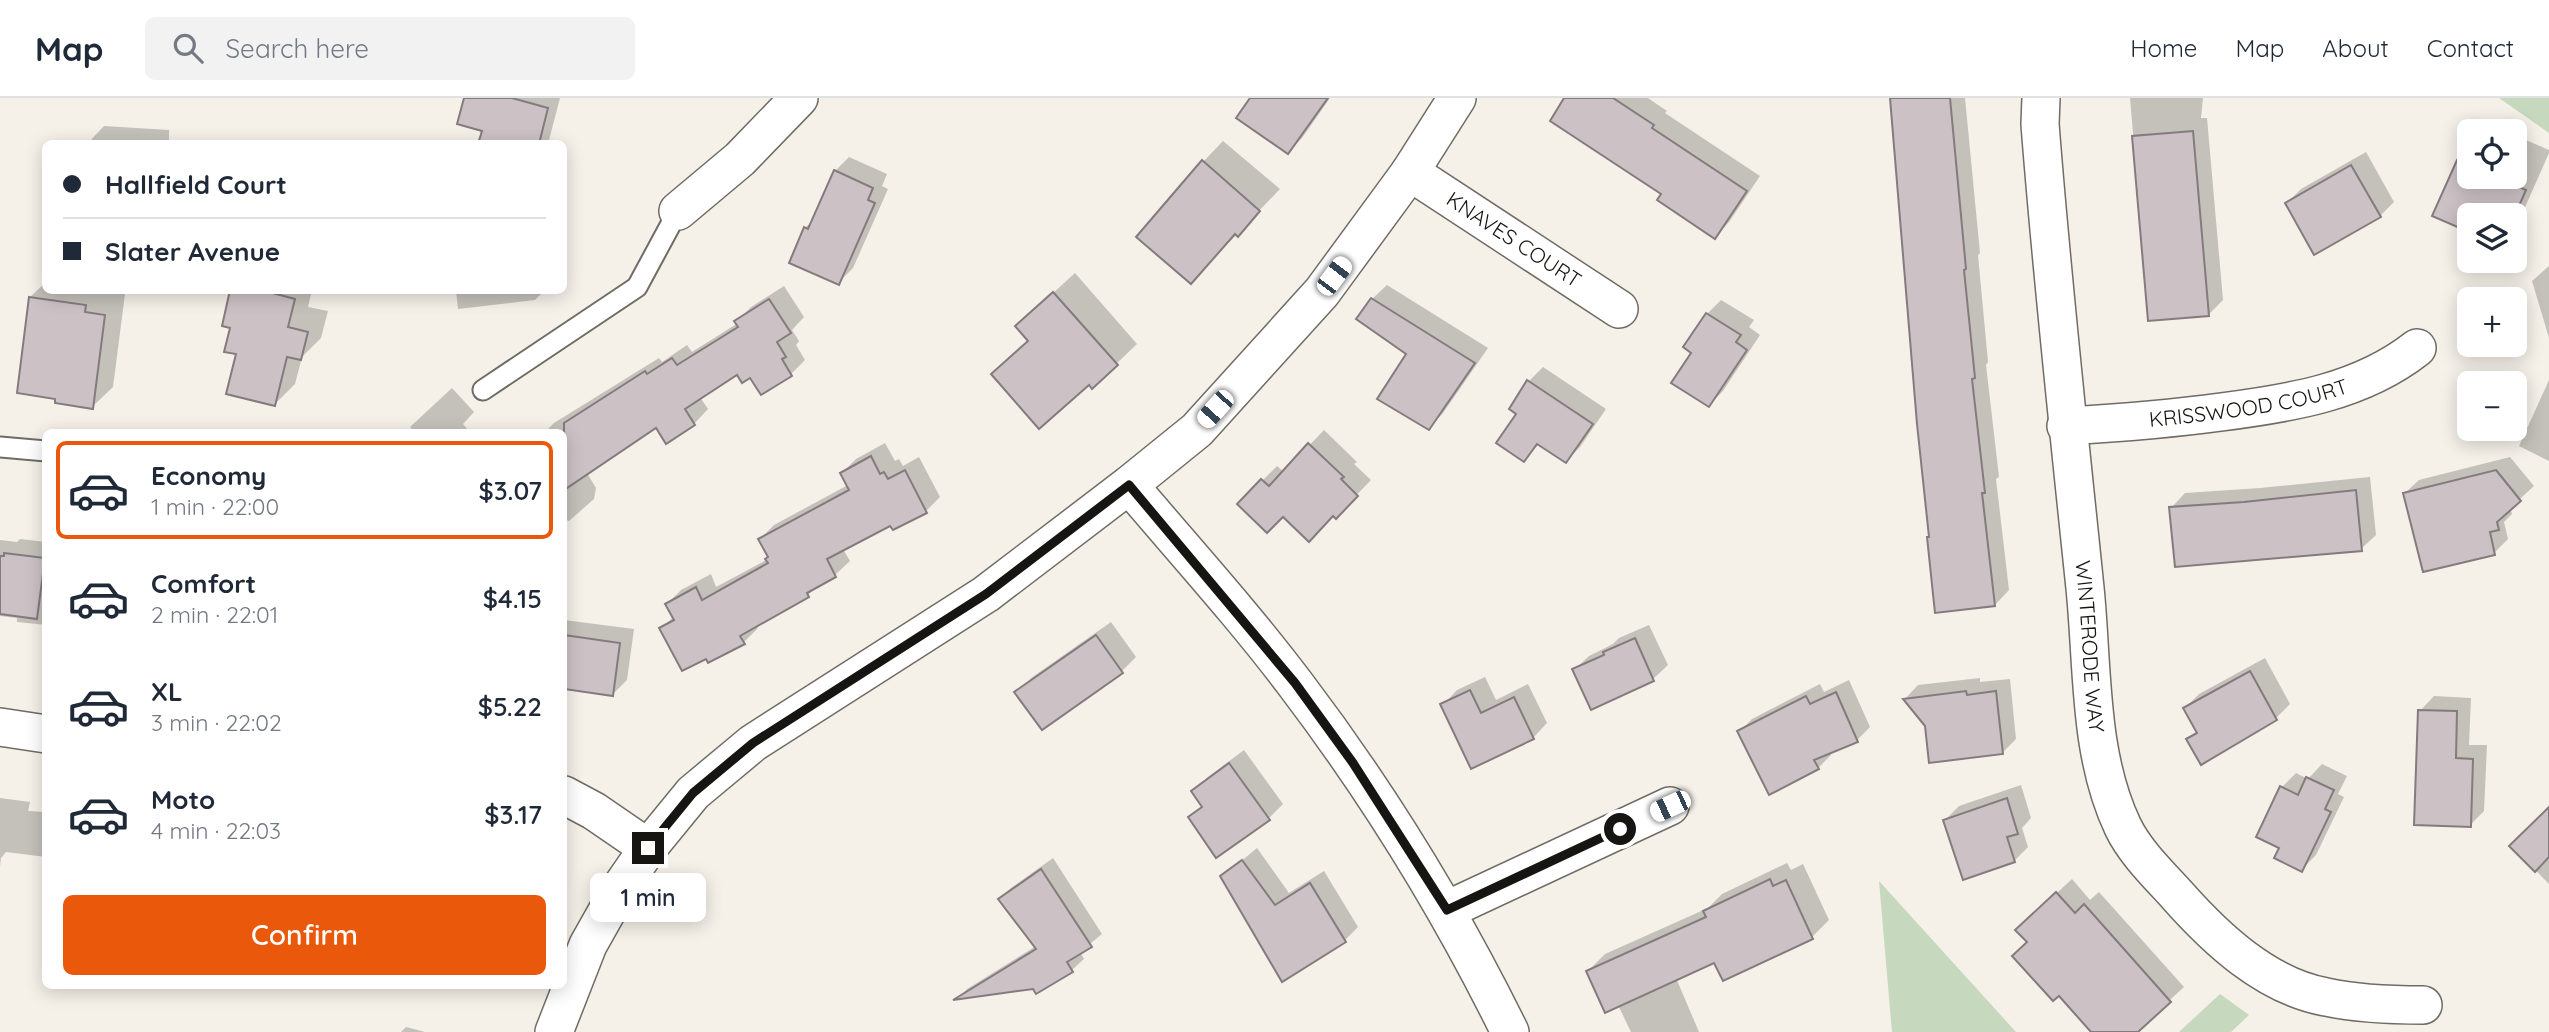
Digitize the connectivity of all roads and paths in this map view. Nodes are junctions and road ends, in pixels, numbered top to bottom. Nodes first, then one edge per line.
1 (799, 98) edge
2 (1457, 98) edge
3 (2041, 98) edge
4 (1410, 172) junction
5 (678, 211) joint
6 (1619, 309) dead end
7 (2417, 348) dead end
8 (483, 390) dead end
9 (2066, 426) junction
10 (0, 447) edge
11 (42, 451) edge
12 (1129, 485) junction
13 (0, 727) edge
14 (42, 733) edge
15 (567, 797) edge
16 (1670, 806) dead end
17 (648, 848) junction
18 (1447, 910) junction
19 (2423, 1005) dead end
20 (554, 1032) edge
21 (1510, 1032) edge

1 - 5 street
2 - 4 street
3 - 9 street, WINTERODE WAY
4 - 6 street, KNAVES COURT
4 - 12 street
5 - 8 lane
7 - 9 street, KRISSWOOD COURT
9 - 19 street, WINTERODE WAY
10 - 11 lane
12 - 17 street
12 - 18 street
13 - 14 street
15 - 17 street
16 - 18 street
17 - 20 street
18 - 21 street

